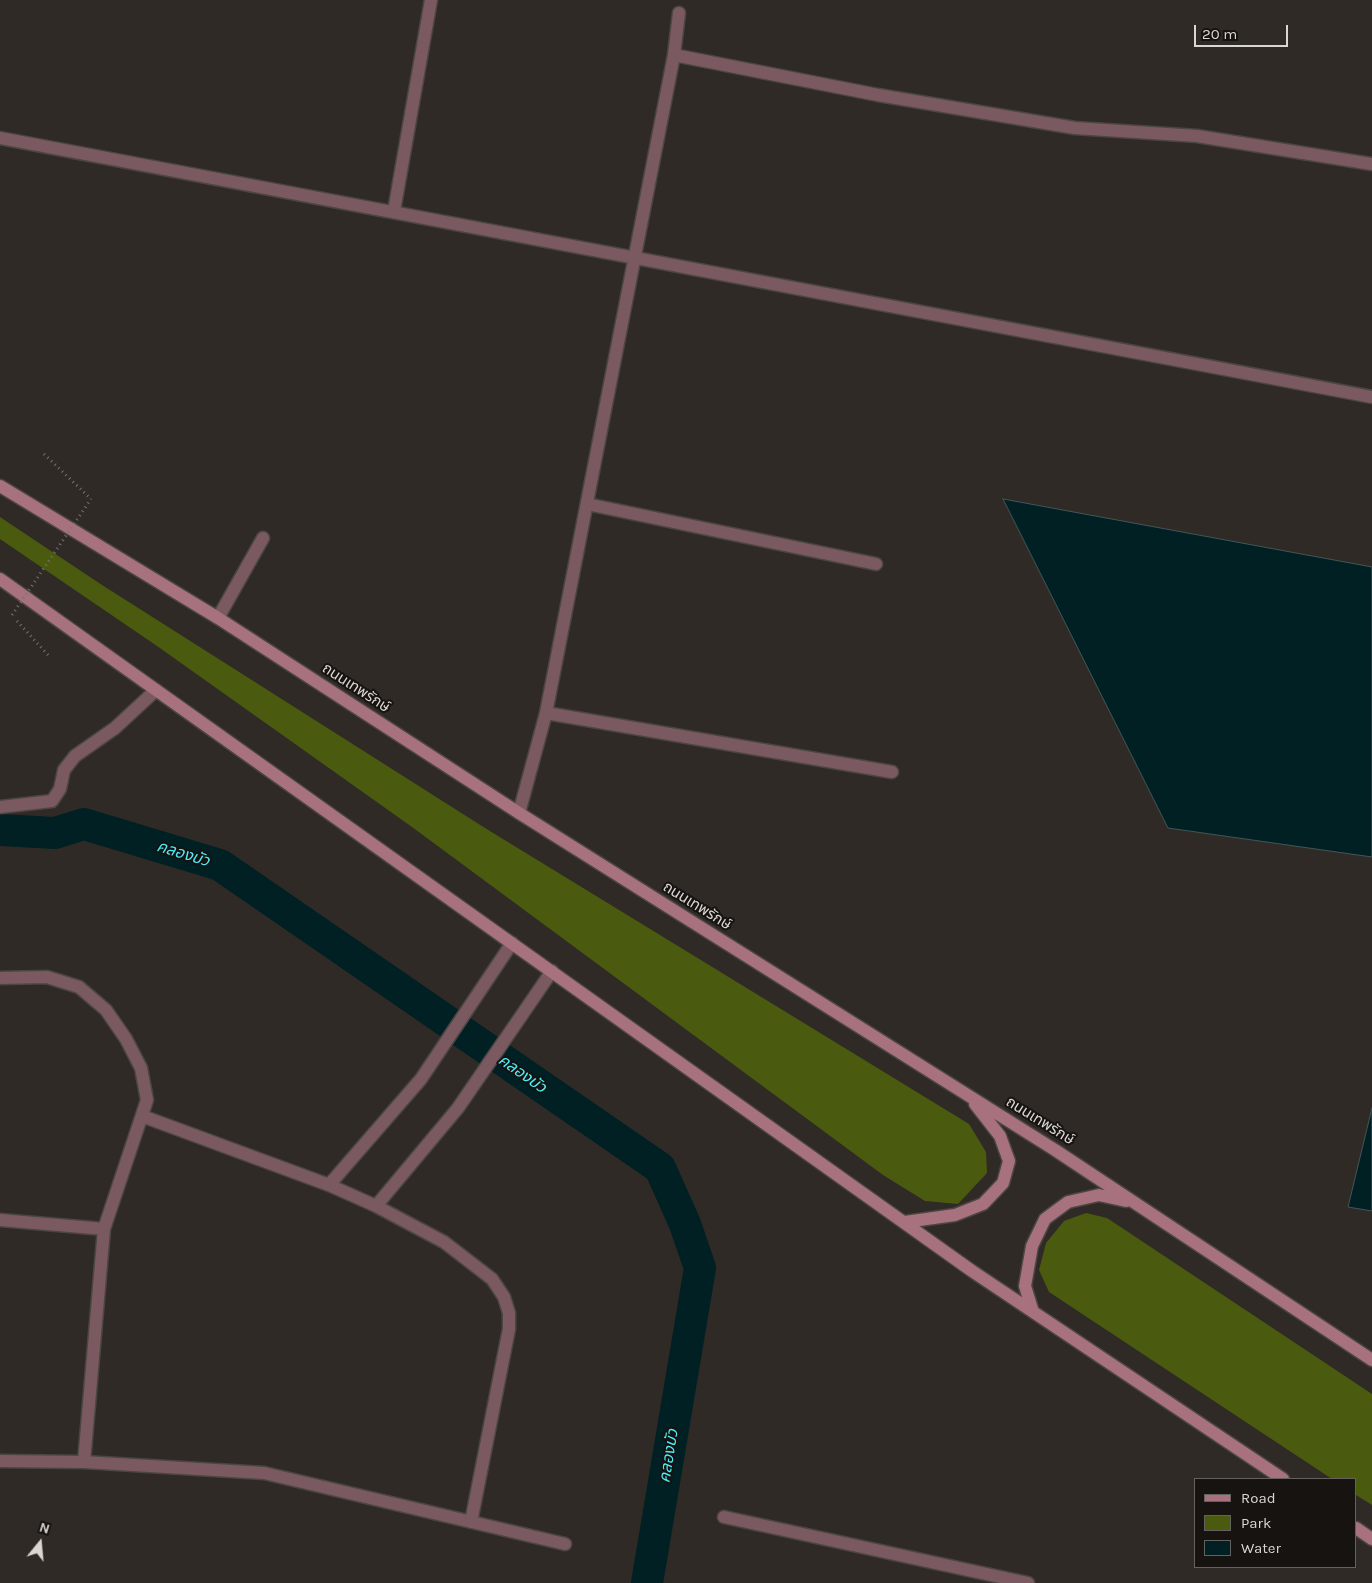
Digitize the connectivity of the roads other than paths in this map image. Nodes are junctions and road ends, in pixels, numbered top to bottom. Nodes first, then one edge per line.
1 (431, 0) edge
2 (679, 13) dead end
3 (674, 55) junction
4 (0, 138) edge
5 (1372, 164) edge
6 (394, 211) junction
7 (635, 258) junction
8 (1372, 397) edge
9 (0, 486) edge
10 (587, 504) junction
11 (263, 538) dead end
12 (876, 564) dead end
13 (0, 579) edge
14 (218, 618) junction
15 (156, 690) junction
16 (546, 713) junction
17 (892, 772) dead end
18 (0, 807) edge
19 (519, 813) junction
20 (512, 943) junction
21 (552, 971) junction
22 (0, 978) edge
23 (969, 1096) junction
24 (142, 1116) junction
25 (329, 1185) junction
26 (1134, 1202) junction
27 (376, 1206) junction
28 (0, 1220) edge
29 (905, 1222) junction
30 (104, 1229) junction
31 (1033, 1312) junction
32 (1372, 1360) edge
33 (0, 1461) edge
34 (84, 1462) junction
35 (1282, 1478) edge
36 (724, 1517) dead end
37 (470, 1522) junction
38 (1357, 1529) edge
39 (1372, 1539) edge
40 (565, 1544) dead end
41 (1028, 1583) edge

1 - 6 street
2 - 3 street
3 - 5 street
3 - 7 street
4 - 6 street
6 - 7 street
7 - 8 street
7 - 10 street
9 - 14 main road, ถนนเทพรักษ์
10 - 12 street
10 - 16 street
11 - 14 street
13 - 15 main road
14 - 19 main road, ถนนเทพรักษ์
15 - 18 street
15 - 20 main road
16 - 17 street
16 - 19 street
19 - 23 main road, ถนนเทพรักษ์
20 - 21 main road
20 - 25 street
21 - 27 street
21 - 29 main road
22 - 24 street
23 - 26 main road, ถนนเทพรักษ์
23 - 29 main road
24 - 25 street
24 - 30 street
25 - 27 street
26 - 31 main road
26 - 32 main road, ถนนเทพรักษ์
27 - 37 street
28 - 30 street
29 - 31 main road
30 - 34 street
31 - 35 main road
33 - 34 street
34 - 37 street
36 - 41 street
37 - 40 street
38 - 39 main road

